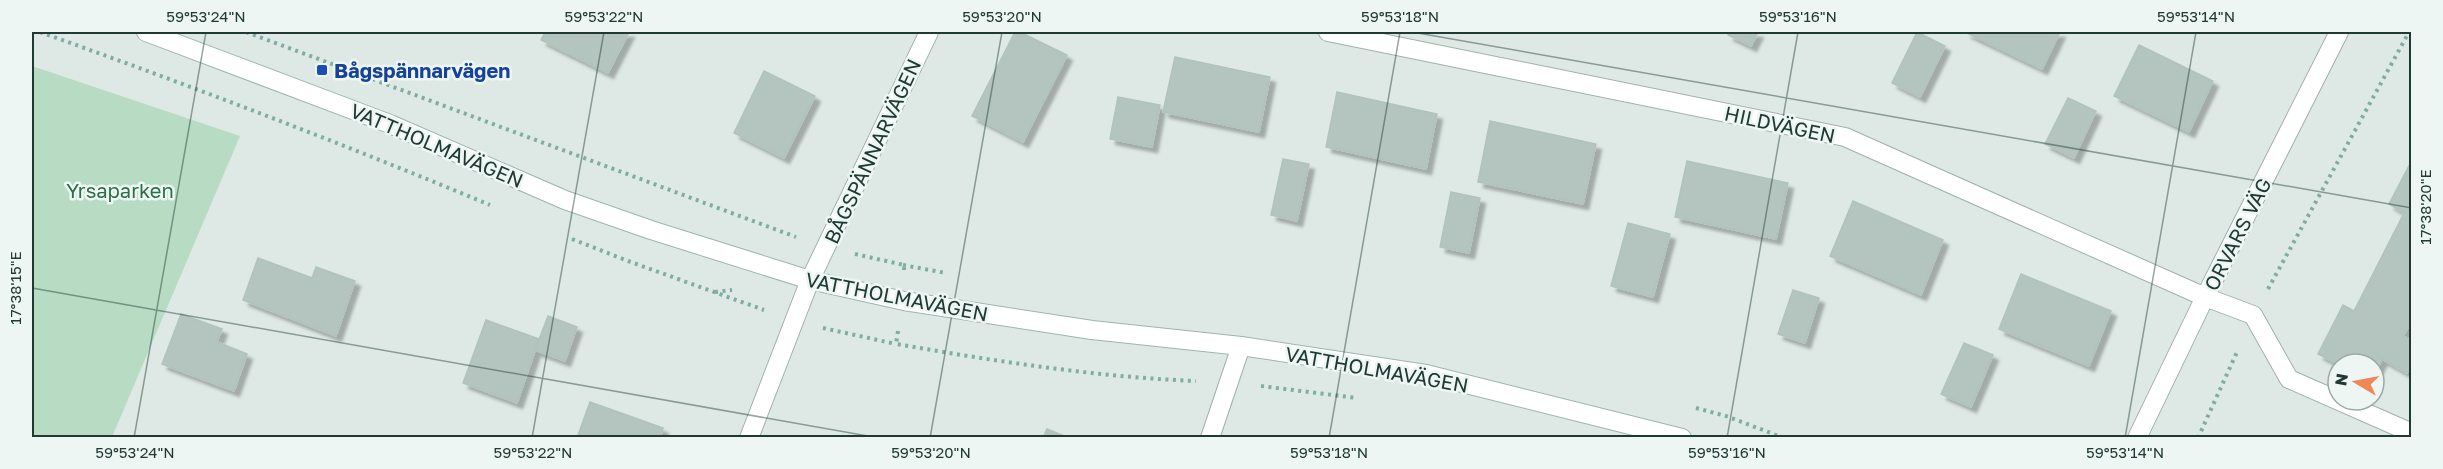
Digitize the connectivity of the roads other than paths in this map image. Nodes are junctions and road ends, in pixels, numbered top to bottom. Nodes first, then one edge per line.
1 (146, 32) edge
2 (929, 32) edge
3 (1328, 32) edge
4 (2339, 32) edge
5 (810, 280) junction
6 (2205, 297) junction
7 (1241, 346) junction
8 (2412, 434) edge
9 (749, 438) edge
10 (1210, 438) edge
11 (1682, 438) edge
12 (2137, 438) edge

1 - 5 street, VATTHOLMAVÄGEN
2 - 5 street, BÅGSPÄNNARVÄGEN
3 - 6 street, HILDVÄGEN
4 - 6 street, ORVARS VÄG
5 - 7 street, VATTHOLMAVÄGEN
5 - 9 street, BÅGSPÄNNARVÄGEN
6 - 8 street, HILDVÄGEN
6 - 12 street, ORVARS VÄG
7 - 10 street
7 - 11 street, VATTHOLMAVÄGEN

